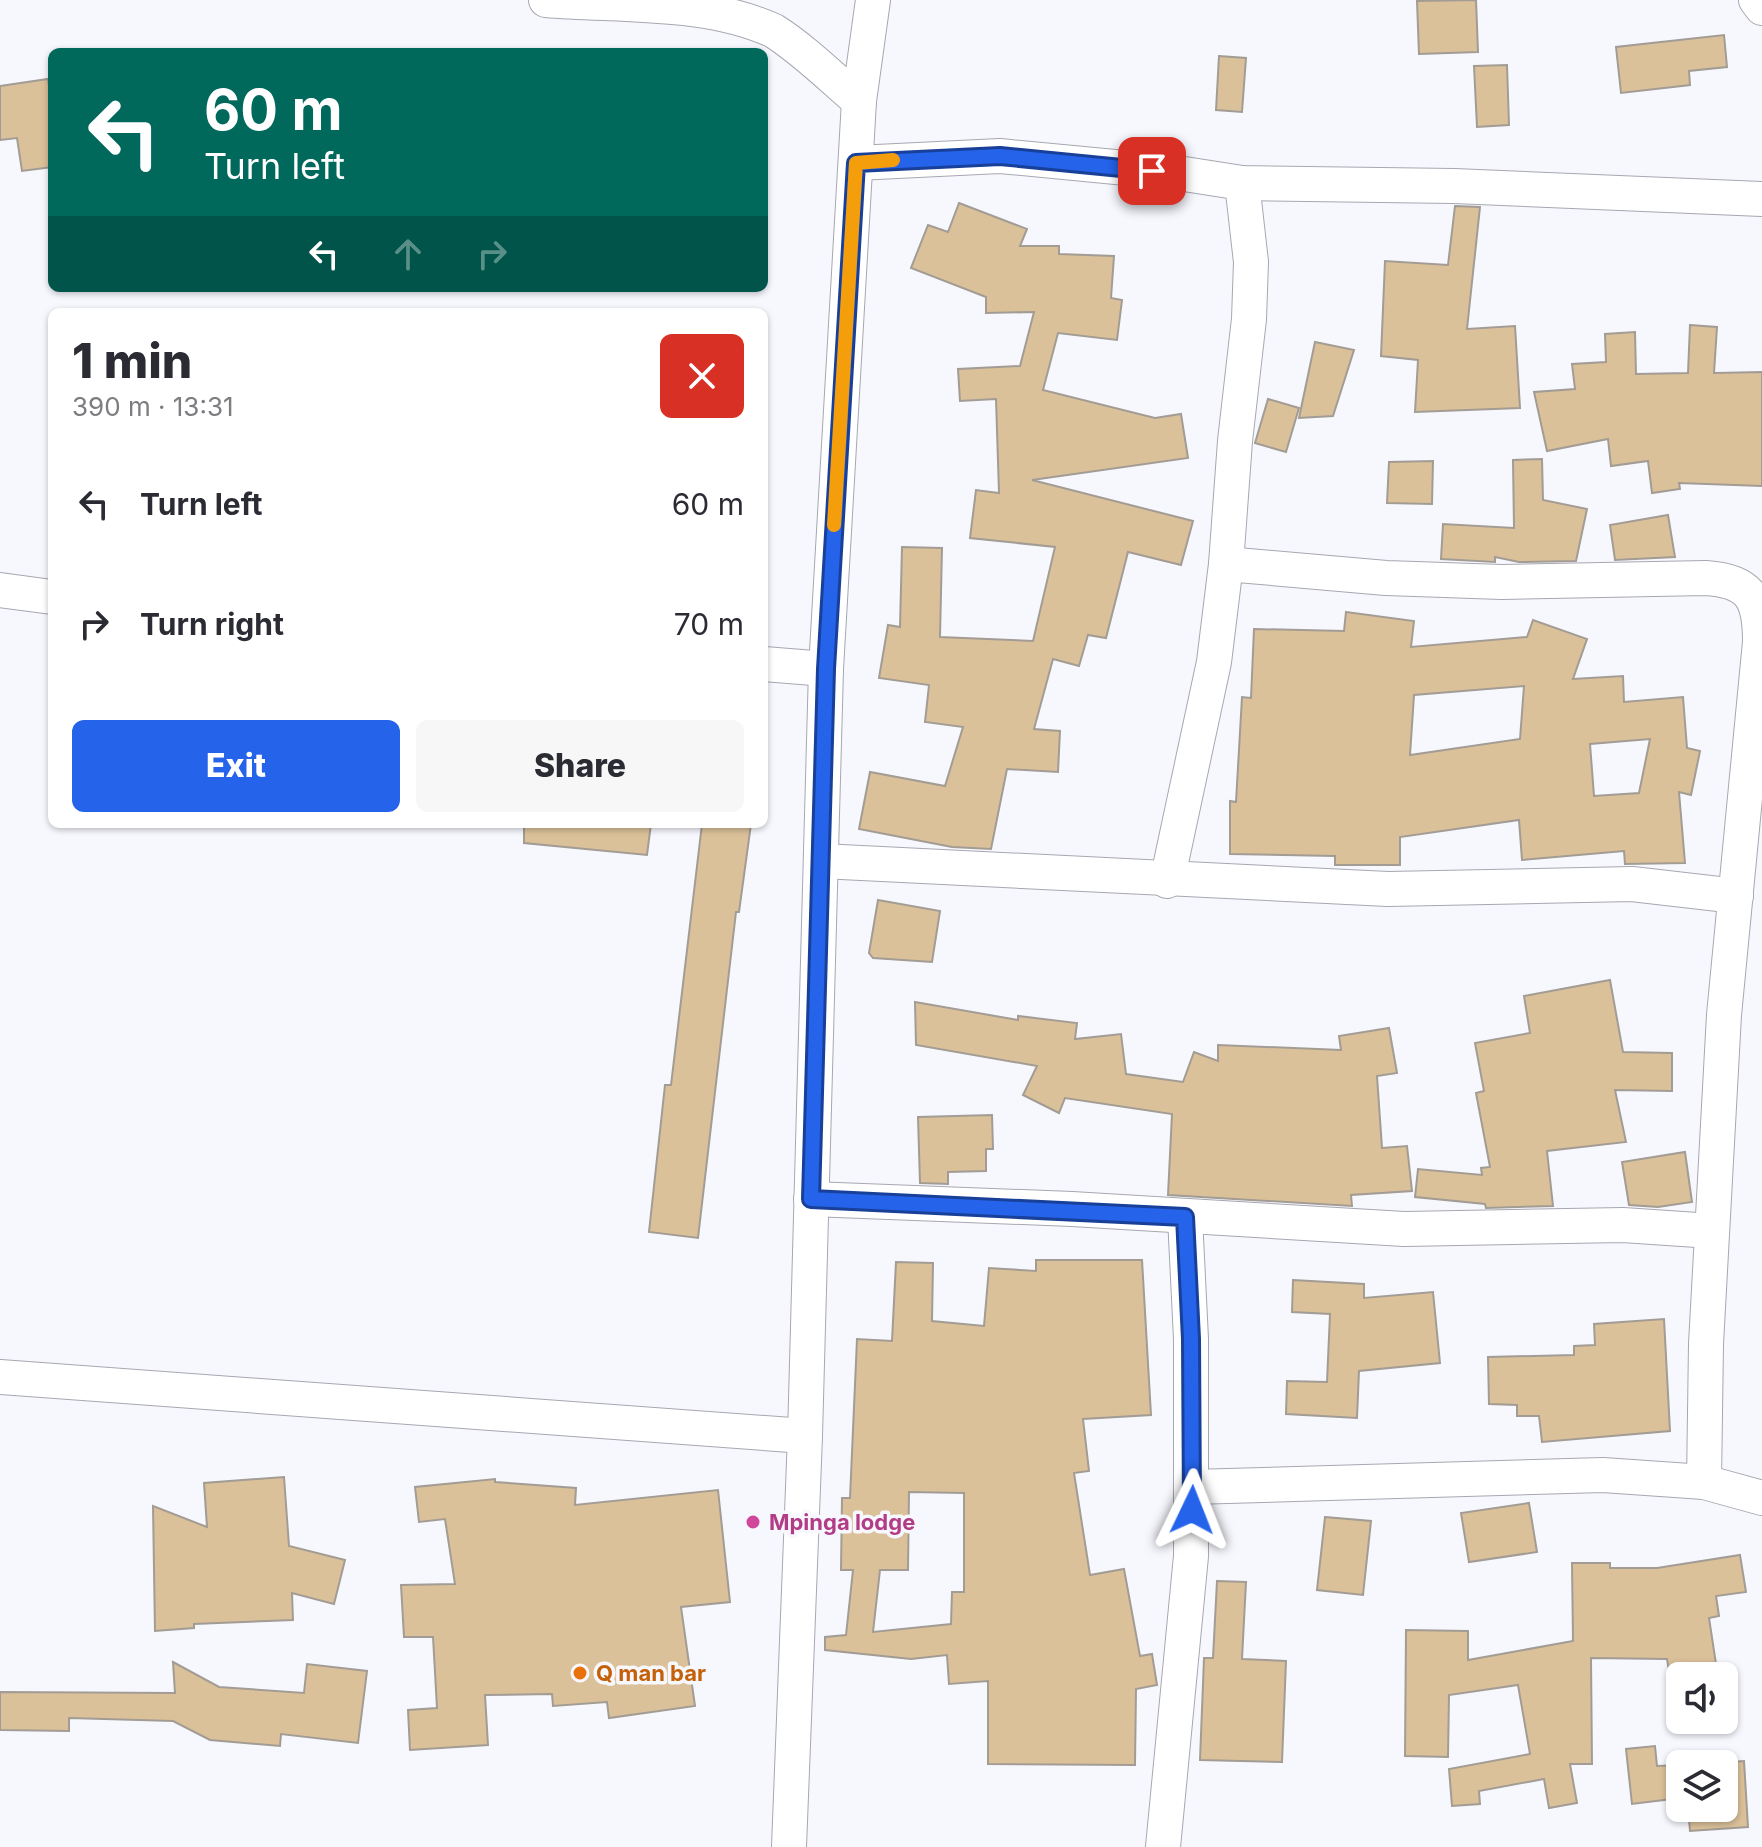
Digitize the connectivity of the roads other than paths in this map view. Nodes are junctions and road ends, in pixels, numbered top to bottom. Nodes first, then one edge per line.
1 (546, 0) edge
2 (873, 0) edge
3 (1756, 0) edge
4 (1762, 8) edge
5 (859, 101) junction
6 (856, 163) junction
7 (1242, 183) junction
8 (1762, 199) edge
9 (1226, 564) junction
10 (0, 590) edge
11 (48, 596) edge
12 (1759, 603) edge
13 (768, 664) edge
14 (826, 669) junction
15 (821, 861) junction
16 (1167, 881) junction
17 (1736, 896) junction
18 (811, 1199) junction
19 (1185, 1217) junction
20 (1712, 1231) junction
21 (0, 1377) edge
22 (805, 1436) junction
23 (1704, 1482) junction
24 (1192, 1487) junction
25 (1762, 1498) edge
26 (789, 1847) edge
27 (1163, 1847) edge

1 - 5 street
2 - 5 street
3 - 4 street
5 - 6 street
6 - 7 street
6 - 14 street
7 - 8 street
7 - 9 street
9 - 12 street
9 - 16 street
10 - 11 street
12 - 17 street
13 - 14 street
14 - 15 street
15 - 16 street
15 - 18 street
16 - 17 street
17 - 20 street
18 - 19 street
18 - 22 street
19 - 20 street
19 - 24 street
20 - 23 street
21 - 22 street
22 - 26 street
23 - 24 street
23 - 25 street
24 - 27 street

